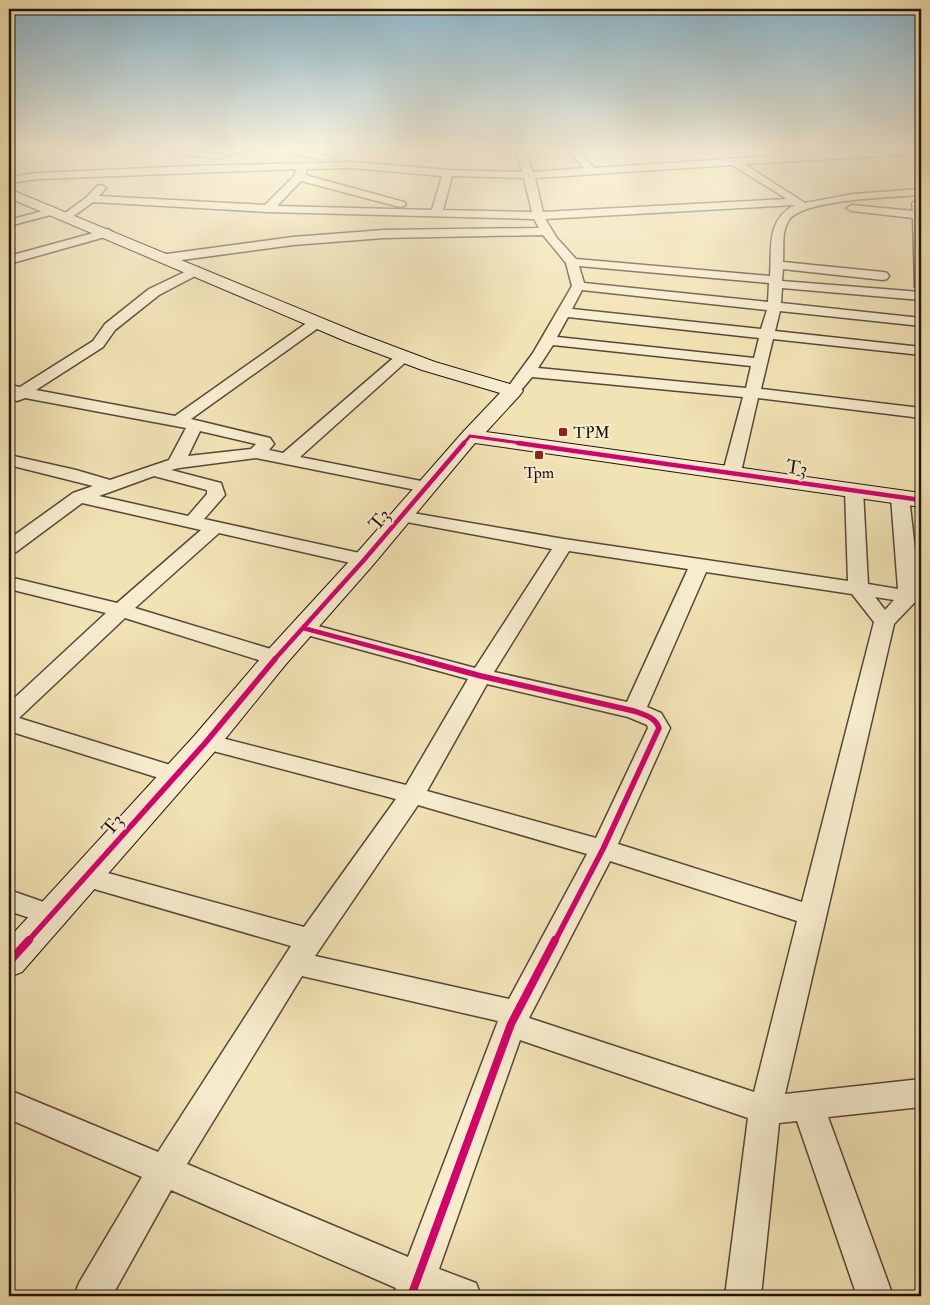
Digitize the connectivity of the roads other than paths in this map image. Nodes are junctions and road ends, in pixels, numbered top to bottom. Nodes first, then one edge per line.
1 (51, 210) edge
2 (69, 210) edge
3 (306, 210) edge
4 (424, 210) edge
5 (438, 210) edge
6 (537, 210) edge
7 (674, 210) edge
8 (793, 210) edge
9 (889, 210) edge
10 (919, 212) edge
11 (437, 213) junction
12 (61, 214) junction
13 (538, 216) junction
14 (9, 223) edge
15 (920, 229) edge
16 (547, 231) junction
17 (108, 233) junction
18 (920, 248) edge
19 (166, 258) junction
20 (9, 260) edge
21 (572, 262) junction
22 (776, 265) junction
23 (921, 269) edge
24 (195, 271) junction
25 (883, 276) dead end
26 (776, 282) junction
27 (578, 286) junction
28 (921, 287) edge
29 (921, 296) edge
30 (774, 307) junction
31 (562, 312) junction
32 (921, 322) edge
33 (316, 324) junction
34 (767, 334) junction
35 (550, 340) junction
36 (921, 351) edge
37 (404, 357) junction
38 (760, 363) junction
39 (530, 372) junction
40 (16, 391) edge
41 (513, 391) junction
42 (753, 393) junction
43 (9, 401) edge
44 (921, 413) edge
45 (178, 421) junction
46 (195, 425) junction
47 (470, 436) junction
48 (256, 452) junction
49 (288, 458) junction
50 (9, 460) edge
51 (176, 463) junction
52 (153, 471) junction
53 (732, 472) junction
54 (111, 486) junction
55 (426, 487) junction
56 (854, 490) junction
57 (79, 497) junction
58 (911, 498) edge
59 (402, 516) junction
60 (192, 522) junction
61 (215, 527) junction
62 (564, 545) junction
63 (9, 548) edge
64 (364, 560) junction
65 (700, 567) junction
66 (9, 582) edge
67 (858, 589) junction
68 (915, 598) edge
69 (120, 610) junction
70 (884, 622) junction
71 (303, 628) junction
72 (276, 658) junction
73 (481, 676) junction
74 (634, 711) junction
75 (9, 715) edge
76 (9, 723) edge
77 (206, 742) junction
78 (175, 775) junction
79 (412, 795) junction
80 (603, 848) junction
81 (86, 877) junction
82 (9, 900) edge
83 (51, 915) junction
84 (811, 915) junction
85 (302, 951) junction
86 (9, 962) edge
87 (514, 1019) junction
88 (921, 1093) edge
89 (9, 1104) edge
90 (808, 1106) junction
91 (765, 1110) junction
92 (164, 1171) junction
93 (414, 1288) edge
94 (92, 1296) edge
95 (463, 1296) edge
96 (743, 1296) edge
97 (875, 1296) edge

1 - 12 street
2 - 12 street
3 - 11 street
4 - 11 street
5 - 11 street
6 - 13 street
7 - 13 street
8 - 22 street
9 - 10 street
10 - 15 street
11 - 13 street
12 - 14 street
12 - 17 street
13 - 16 street
15 - 18 street
16 - 19 street
16 - 21 street
17 - 19 street
17 - 20 street
18 - 23 street
19 - 24 street
21 - 26 street
21 - 27 street
22 - 25 street
22 - 26 street
23 - 28 street
24 - 33 street
24 - 40 street
26 - 29 street
26 - 30 street
27 - 30 street
27 - 31 street
30 - 32 street
30 - 34 street
31 - 34 street
31 - 35 street
33 - 37 street
33 - 45 street
34 - 36 street
34 - 38 street
35 - 38 street
35 - 39 street
37 - 41 street
37 - 49 street
38 - 42 street
39 - 41 street
39 - 42 street
40 - 43 street
40 - 45 street
41 - 47 street
42 - 44 street
42 - 53 street
45 - 46 street
46 - 48 street
46 - 51 street
47 - 53 street, T3
47 - 55 street, T3
48 - 49 street
48 - 51 street
49 - 55 street
50 - 54 street
51 - 52 street
52 - 54 street
52 - 60 street
53 - 56 street, T3
54 - 57 street
55 - 59 street, T3
56 - 58 street, T3
56 - 67 street
57 - 60 street
57 - 63 street
58 - 68 street
59 - 62 street
59 - 64 street, T3
60 - 61 street
61 - 64 street
61 - 69 street
62 - 65 street
62 - 73 street
64 - 71 street, T3
65 - 67 street
65 - 74 street
66 - 69 street
67 - 68 street
67 - 70 street
68 - 70 street
69 - 72 street
69 - 75 street
70 - 84 street
71 - 72 street, T3
71 - 73 street
72 - 77 street, T3
73 - 74 street
73 - 79 street
74 - 80 street
76 - 78 street
77 - 78 street, T3
77 - 79 street
78 - 81 street, T3
79 - 80 street
79 - 85 street
80 - 84 street
80 - 87 street
81 - 83 street, T3
81 - 85 street
82 - 83 street
83 - 86 street, T3
84 - 91 street
85 - 87 street
85 - 92 street
87 - 91 street
87 - 93 street
88 - 90 street
89 - 92 street
90 - 91 street
90 - 97 street
91 - 96 street
92 - 93 street
92 - 94 street
93 - 95 street

